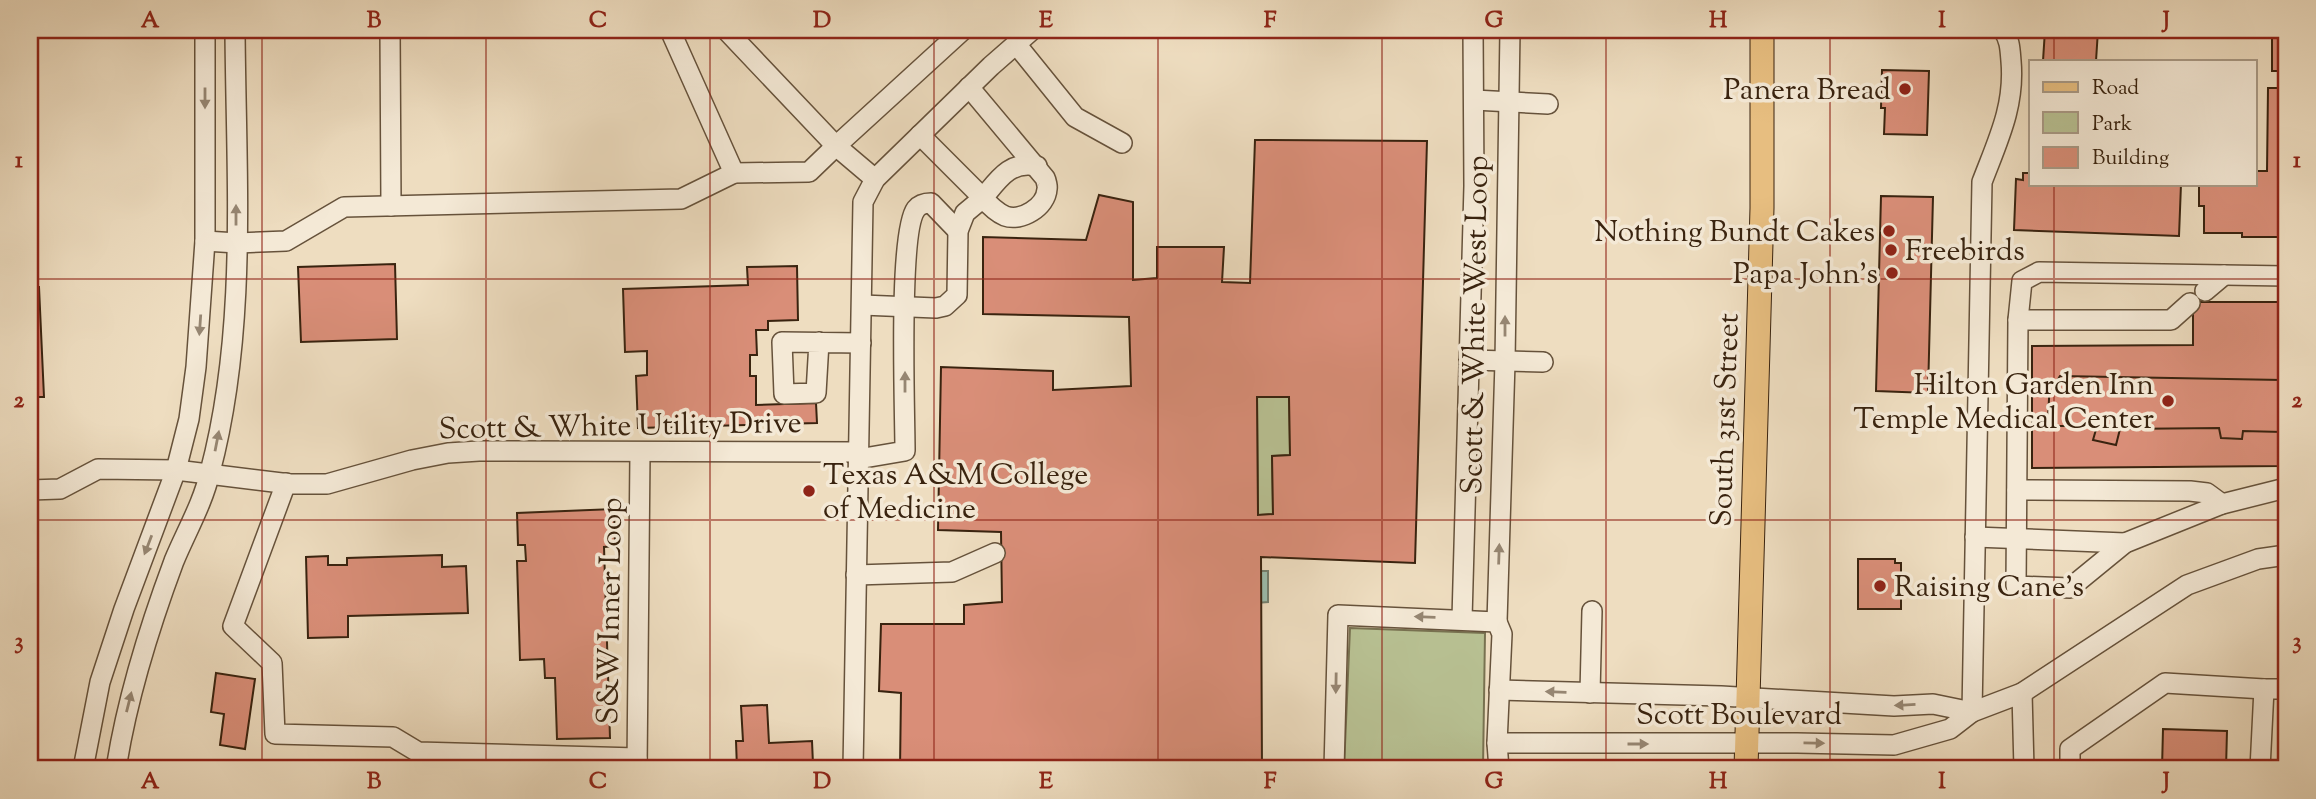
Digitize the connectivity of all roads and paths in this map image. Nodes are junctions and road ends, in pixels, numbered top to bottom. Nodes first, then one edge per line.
1 (205, 30) edge
2 (235, 30) edge
3 (390, 30) edge
4 (670, 30) edge
5 (726, 30) edge
6 (963, 30) edge
7 (1032, 30) edge
8 (1473, 30) edge
9 (1510, 30) edge
10 (1762, 30) edge
11 (2003, 30) edge
12 (1016, 44) junction
13 (969, 87) junction
14 (1474, 100) junction
15 (1509, 101) junction
16 (1548, 104) dead end
17 (920, 135) junction
18 (1122, 143) dead end
19 (836, 146) junction
20 (1037, 166) junction
21 (734, 173) junction
22 (874, 179) junction
23 (983, 198) junction
24 (391, 206) junction
25 (958, 231) junction
26 (205, 241) junction
27 (237, 243) junction
28 (2224, 275) junction
29 (2286, 276) edge
30 (862, 305) junction
31 (905, 306) junction
32 (2018, 320) junction
33 (819, 342) dead end
34 (861, 342) junction
35 (1469, 360) junction
36 (1505, 362) junction
37 (1543, 362) dead end
38 (640, 453) junction
39 (858, 455) junction
40 (176, 470) junction
41 (210, 474) junction
42 (286, 483) junction
43 (2286, 488) edge
44 (30, 490) edge
45 (2017, 490) junction
46 (2222, 504) junction
47 (1975, 537) junction
48 (2017, 538) junction
49 (2125, 543) junction
50 (995, 553) dead end
51 (2286, 555) edge
52 (856, 575) junction
53 (1592, 611) dead end
54 (1462, 619) junction
55 (1497, 622) junction
56 (2286, 689) edge
57 (1499, 690) junction
58 (2264, 690) junction
59 (1590, 692) junction
60 (2022, 693) junction
61 (1746, 699) junction
62 (1972, 712) junction
63 (1497, 743) junction
64 (1746, 744) junction
65 (637, 764) edge
66 (83, 769) edge
67 (116, 769) edge
68 (853, 769) edge
69 (1334, 769) edge
70 (1499, 769) edge
71 (1746, 769) edge
72 (2024, 769) edge
73 (2070, 769) edge
74 (2260, 769) edge

1 -> 26 street
27 -> 2 street
3 - 24 street
4 - 21 street
5 - 19 street
6 - 19 street
7 - 12 street
8 - 14 street, Scott & White West Loop
9 - 15 street, Scott & White West Loop
10 - 61 main road, South 31st Street
11 - 47 street
12 - 13 street
12 - 18 street
13 - 17 street
13 - 20 street
14 - 15 street
14 - 35 street, Scott & White West Loop
15 - 16 street
36 -> 15 street, Scott & White West Loop
17 - 22 street
17 - 23 street
19 - 21 street
19 - 22 street
20 - 23 street
20 - 23 street
21 - 24 street
22 - 30 street
23 - 25 street
24 - 27 street
25 - 31 street
25 - 31 street
26 - 27 street
26 -> 40 street
41 -> 27 street
28 - 29 street
28 - 32 street
28 - 32 street
30 - 31 street
30 - 34 street
39 -> 31 street, Scott & White Utility Drive
32 - 45 street
33 - 34 street
34 - 39 street
35 - 36 street
35 - 54 street, Scott & White West Loop
36 - 37 street
55 -> 36 street, Scott & White West Loop
38 - 39 street, Scott & White Utility Drive
38 - 42 street, Scott & White Utility Drive
38 - 65 street, S&W Inner Loop
39 - 52 street
40 - 41 street, Scott & White Utility Drive
40 - 44 street, Scott & White Utility Drive
40 -> 66 street
41 - 42 street, Scott & White Utility Drive
67 -> 41 street
42 - 65 street
43 - 46 street
45 - 46 street
45 - 48 street
46 - 49 street
47 - 48 street
47 - 62 street
48 - 49 street
48 - 49 street
50 - 52 street
51 - 60 street, Scott Boulevard
52 - 68 street
53 - 59 street
54 - 55 street
54 -> 69 street
55 - 57 street, Scott & White West Loop
56 - 58 street
59 -> 57 street, Scott Boulevard
57 - 63 street, Scott & White West Loop
58 - 73 street
58 - 74 street
59 - 61 street, Scott Boulevard
60 - 62 street, Scott Boulevard
60 - 72 street
62 -> 61 street, Scott Boulevard
61 - 64 main road, South 31st Street
64 -> 62 street, Scott Boulevard
63 -> 64 street, Scott Boulevard
63 - 70 street, Scott & White West Loop
64 - 71 main road, South 31st Street

